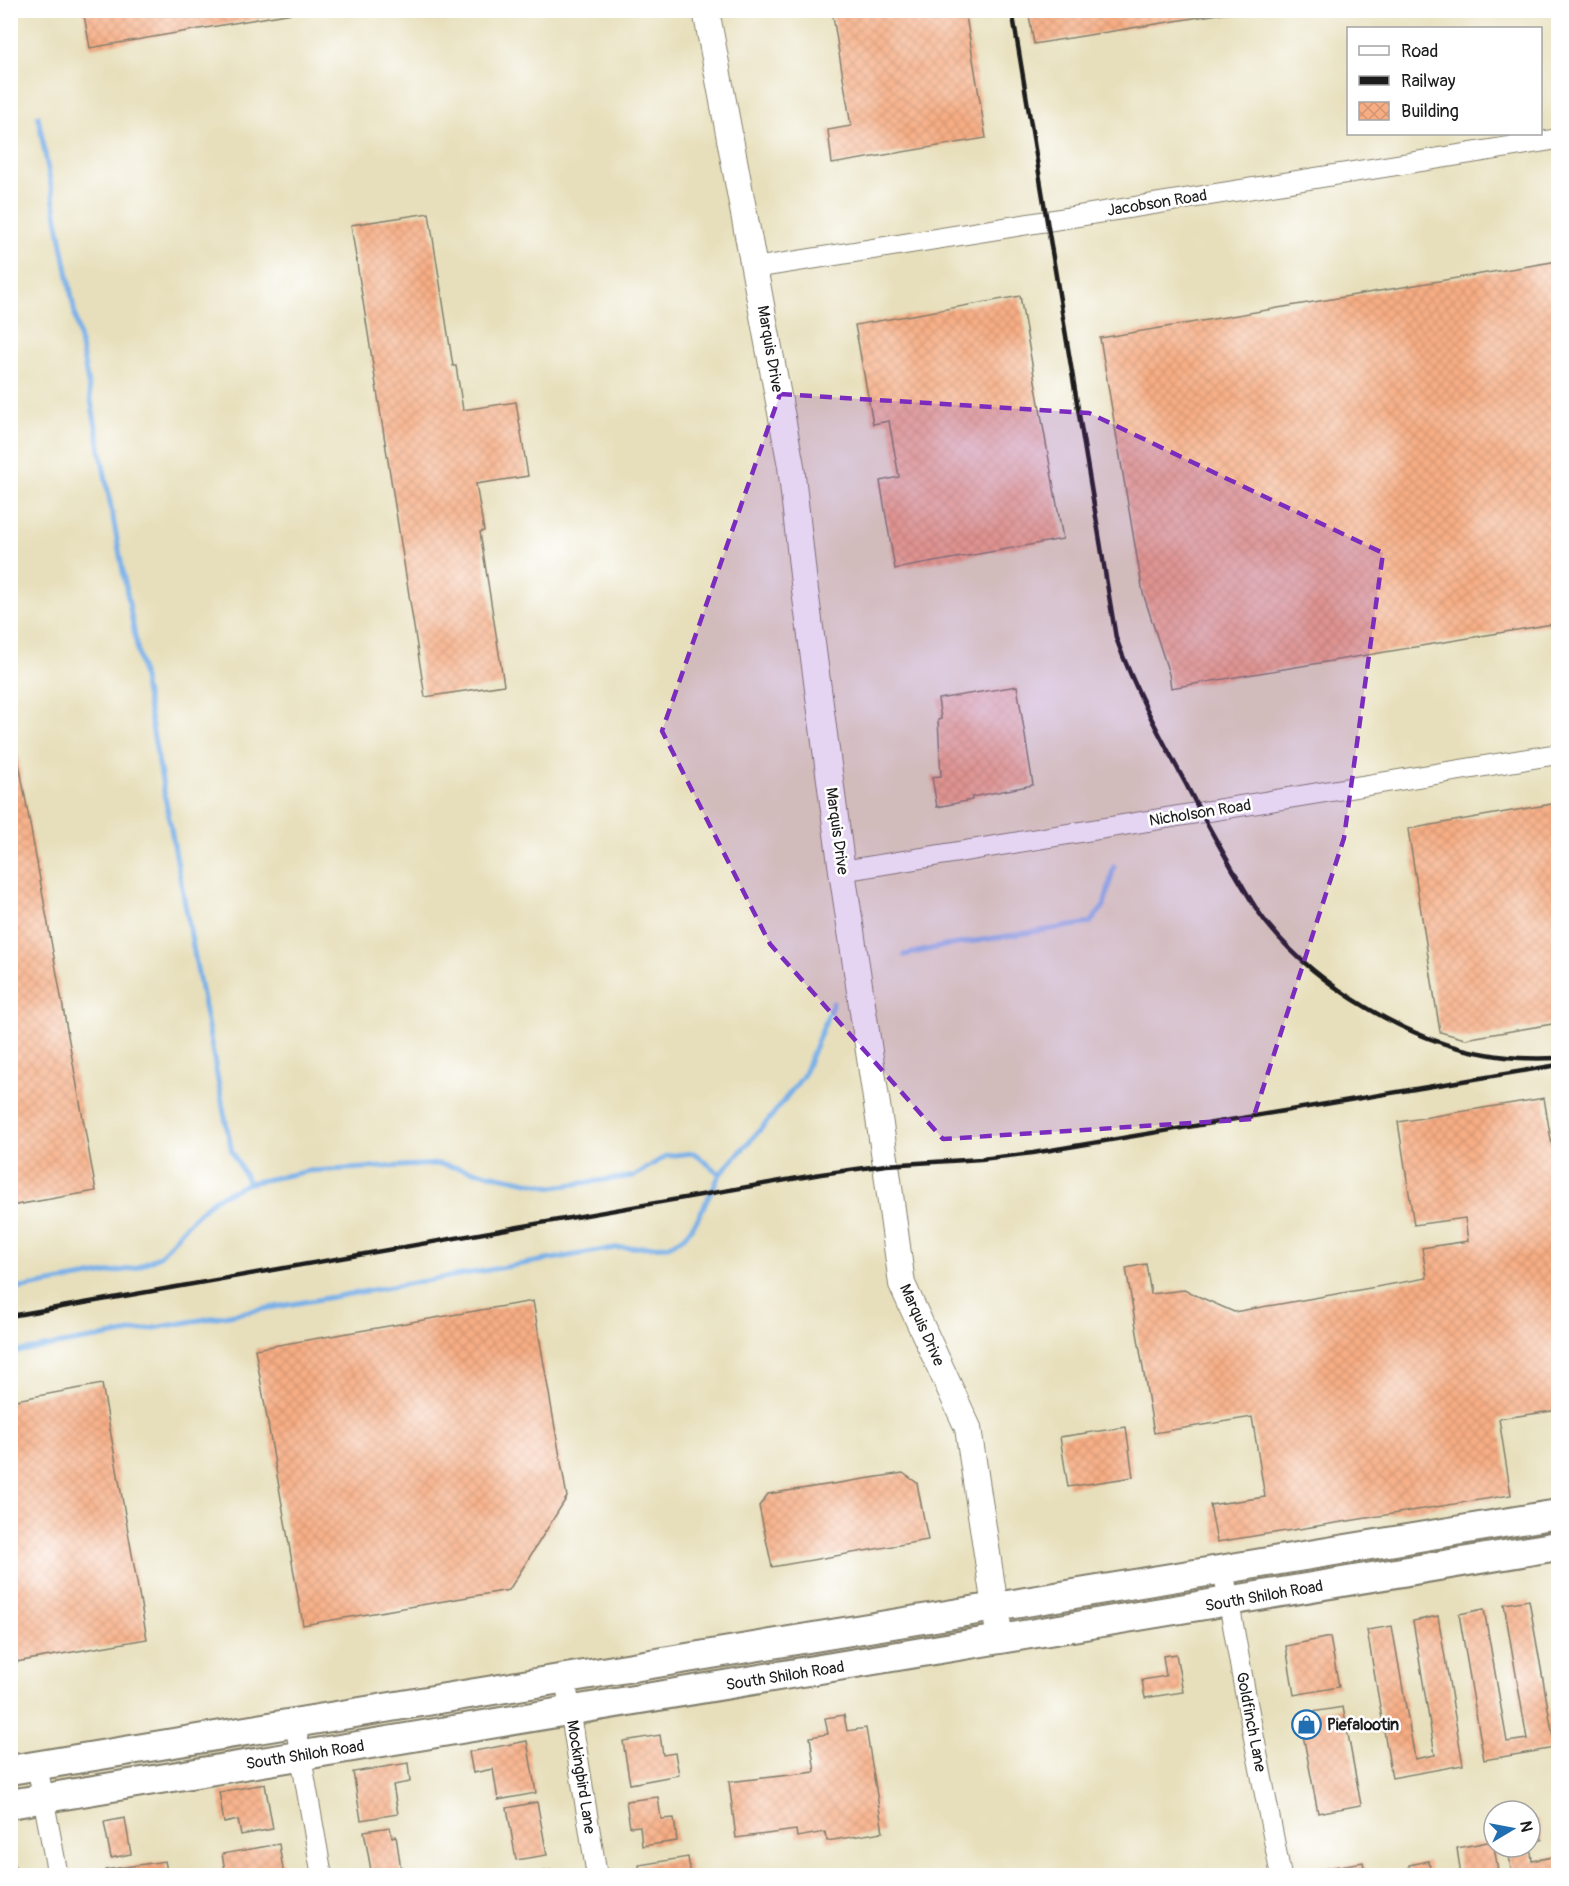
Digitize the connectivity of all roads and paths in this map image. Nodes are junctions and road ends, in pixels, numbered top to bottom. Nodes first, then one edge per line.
1 (706, 10) edge
2 (1558, 139) edge
3 (755, 268) junction
4 (1558, 754) edge
5 (842, 871) junction
6 (1558, 1514) edge
7 (1558, 1546) edge
8 (1223, 1569) junction
9 (1229, 1602) junction
10 (994, 1607) junction
11 (1000, 1640) junction
12 (565, 1678) junction
13 (570, 1711) junction
14 (295, 1723) junction
15 (302, 1756) junction
16 (24, 1768) edge
17 (43, 1799) junction
18 (10, 1804) edge
19 (58, 1875) edge
20 (322, 1875) edge
21 (597, 1875) edge
22 (1281, 1875) edge

1 - 3 street, Marquis Drive
2 - 3 street, Jacobson Road
3 - 5 street, Marquis Drive
4 - 5 street, Nicholson Road
5 - 10 street, Marquis Drive
6 - 8 main road, South Shiloh Road
7 - 9 main road, South Shiloh Road
8 - 9 street, Goldfinch Lane
8 - 10 main road, South Shiloh Road
9 - 11 main road, South Shiloh Road
9 - 22 street, Goldfinch Lane
10 - 11 street, Marquis Drive
10 - 12 main road, South Shiloh Road
11 - 13 main road, South Shiloh Road
12 - 13 street, Mockingbird Lane
12 - 14 main road, South Shiloh Road
13 - 15 main road, South Shiloh Road
13 - 21 street, Mockingbird Lane
14 - 15 street
14 - 16 main road, South Shiloh Road
15 - 17 main road, South Shiloh Road
15 - 20 street
16 - 17 street
17 - 18 main road, South Shiloh Road
17 - 19 street

